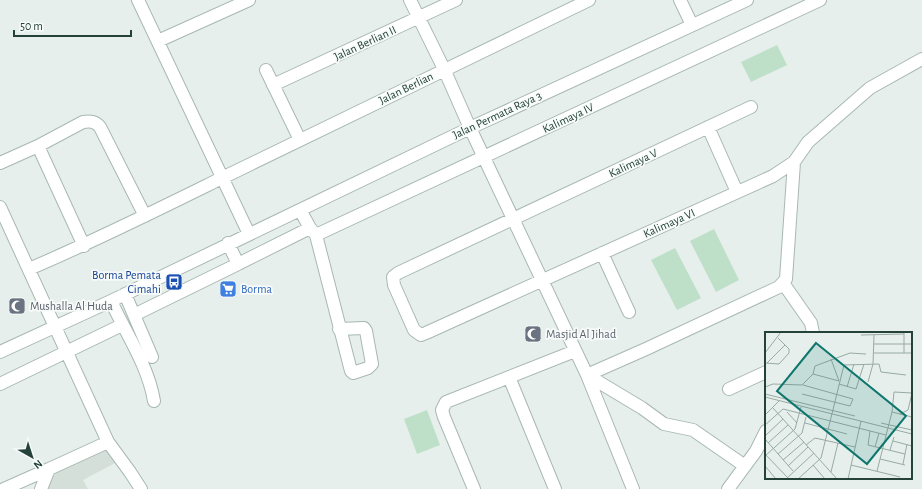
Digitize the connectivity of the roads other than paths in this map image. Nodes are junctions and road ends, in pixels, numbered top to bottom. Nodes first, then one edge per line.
1 (138, 0) edge
2 (249, 0) edge
3 (410, 0) edge
4 (456, 0) edge
5 (589, 0) edge
6 (680, 0) edge
7 (747, 0) edge
8 (820, 0) edge
9 (419, 18) junction
10 (692, 25) junction
11 (158, 41) junction
12 (922, 59) edge
13 (444, 69) junction
14 (266, 70) dead end
15 (273, 85) junction
16 (751, 108) dead end
17 (470, 128) junction
18 (708, 128) junction
19 (300, 140) junction
20 (38, 146) junction
21 (484, 157) junction
22 (794, 162) junction
23 (0, 163) edge
24 (223, 178) junction
25 (737, 192) junction
26 (0, 207) edge
27 (300, 210) junction
28 (145, 216) junction
29 (514, 220) junction
30 (313, 232) junction
31 (249, 234) junction
32 (228, 243) junction
33 (84, 246) junction
34 (602, 253) junction
35 (238, 264) junction
36 (29, 269) junction
37 (543, 281) junction
38 (783, 283) junction
39 (125, 294) junction
40 (111, 301) junction
41 (629, 312) dead end
42 (134, 315) junction
43 (122, 325) junction
44 (56, 327) junction
45 (339, 329) dead end
46 (813, 332) edge
47 (67, 351) junction
48 (575, 351) junction
49 (0, 352) edge
50 (152, 357) dead end
51 (765, 372) edge
52 (587, 375) junction
53 (509, 377) junction
54 (0, 384) edge
55 (729, 389) dead end
56 (154, 401) dead end
57 (765, 433) edge
58 (108, 442) junction
59 (745, 466) junction
60 (49, 470) junction
61 (4, 489) edge
62 (41, 489) edge
63 (141, 489) edge
64 (474, 489) edge
65 (555, 489) edge
66 (633, 489) edge
67 (728, 489) edge

1 - 11 street
2 - 11 street
3 - 9 street
4 - 9 street, Jalan Berlian II
5 - 13 street, Jalan Berlian
6 - 10 street
7 - 10 street, Jalan Permata Raya 3
8 - 21 street, Kalimaya IV
9 - 13 street
9 - 15 street, Jalan Berlian II
10 - 17 street, Jalan Permata Raya 3
11 - 24 street
12 - 22 street
13 - 17 street
13 - 19 street, Jalan Berlian
14 - 15 street
15 - 19 street
16 - 18 street, Kalimaya V
17 - 21 street
17 - 27 street, Jalan Permata Raya 3
18 - 25 street
18 - 29 street, Kalimaya V
19 - 24 street, Jalan Berlian
20 - 23 street
20 - 28 street
20 - 33 street
21 - 29 street
21 - 30 street, Kalimaya IV
22 - 25 street, Kalimaya VI
22 - 38 street
24 - 28 street, Jalan Berlian
24 - 31 street
25 - 34 street, Kalimaya VI
26 - 36 street
27 - 30 street
27 - 31 street, Jalan Permata Raya 3
28 - 33 street, Jalan Berlian
29 - 37 street
29 - 37 street, Kalimaya V
30 - 35 street, Kalimaya IV
30 - 45 street
31 - 32 street, Jalan Permata Raya 3
32 - 35 street
32 - 39 street, Jalan Permata Raya 3
33 - 36 street, Jalan Berlian
34 - 37 street, Kalimaya VI
34 - 41 street
35 - 42 street, Kalimaya IV
36 - 44 street
37 - 48 street
38 - 46 street
38 - 52 street
39 - 40 street, Jalan Permata Raya 3
39 - 42 street
40 - 43 street
40 - 44 street, Jalan Permata Raya 3
42 - 50 street
43 - 47 street
43 - 56 street
44 - 47 street
44 - 49 street, Jalan Permata Raya 3
47 - 54 street
47 - 58 street
48 - 52 street
48 - 53 street
51 - 55 street
52 - 59 street
52 - 66 street
53 - 64 street
53 - 65 street
57 - 59 street
58 - 60 street
58 - 63 street
59 - 67 street
60 - 61 street
60 - 62 street

